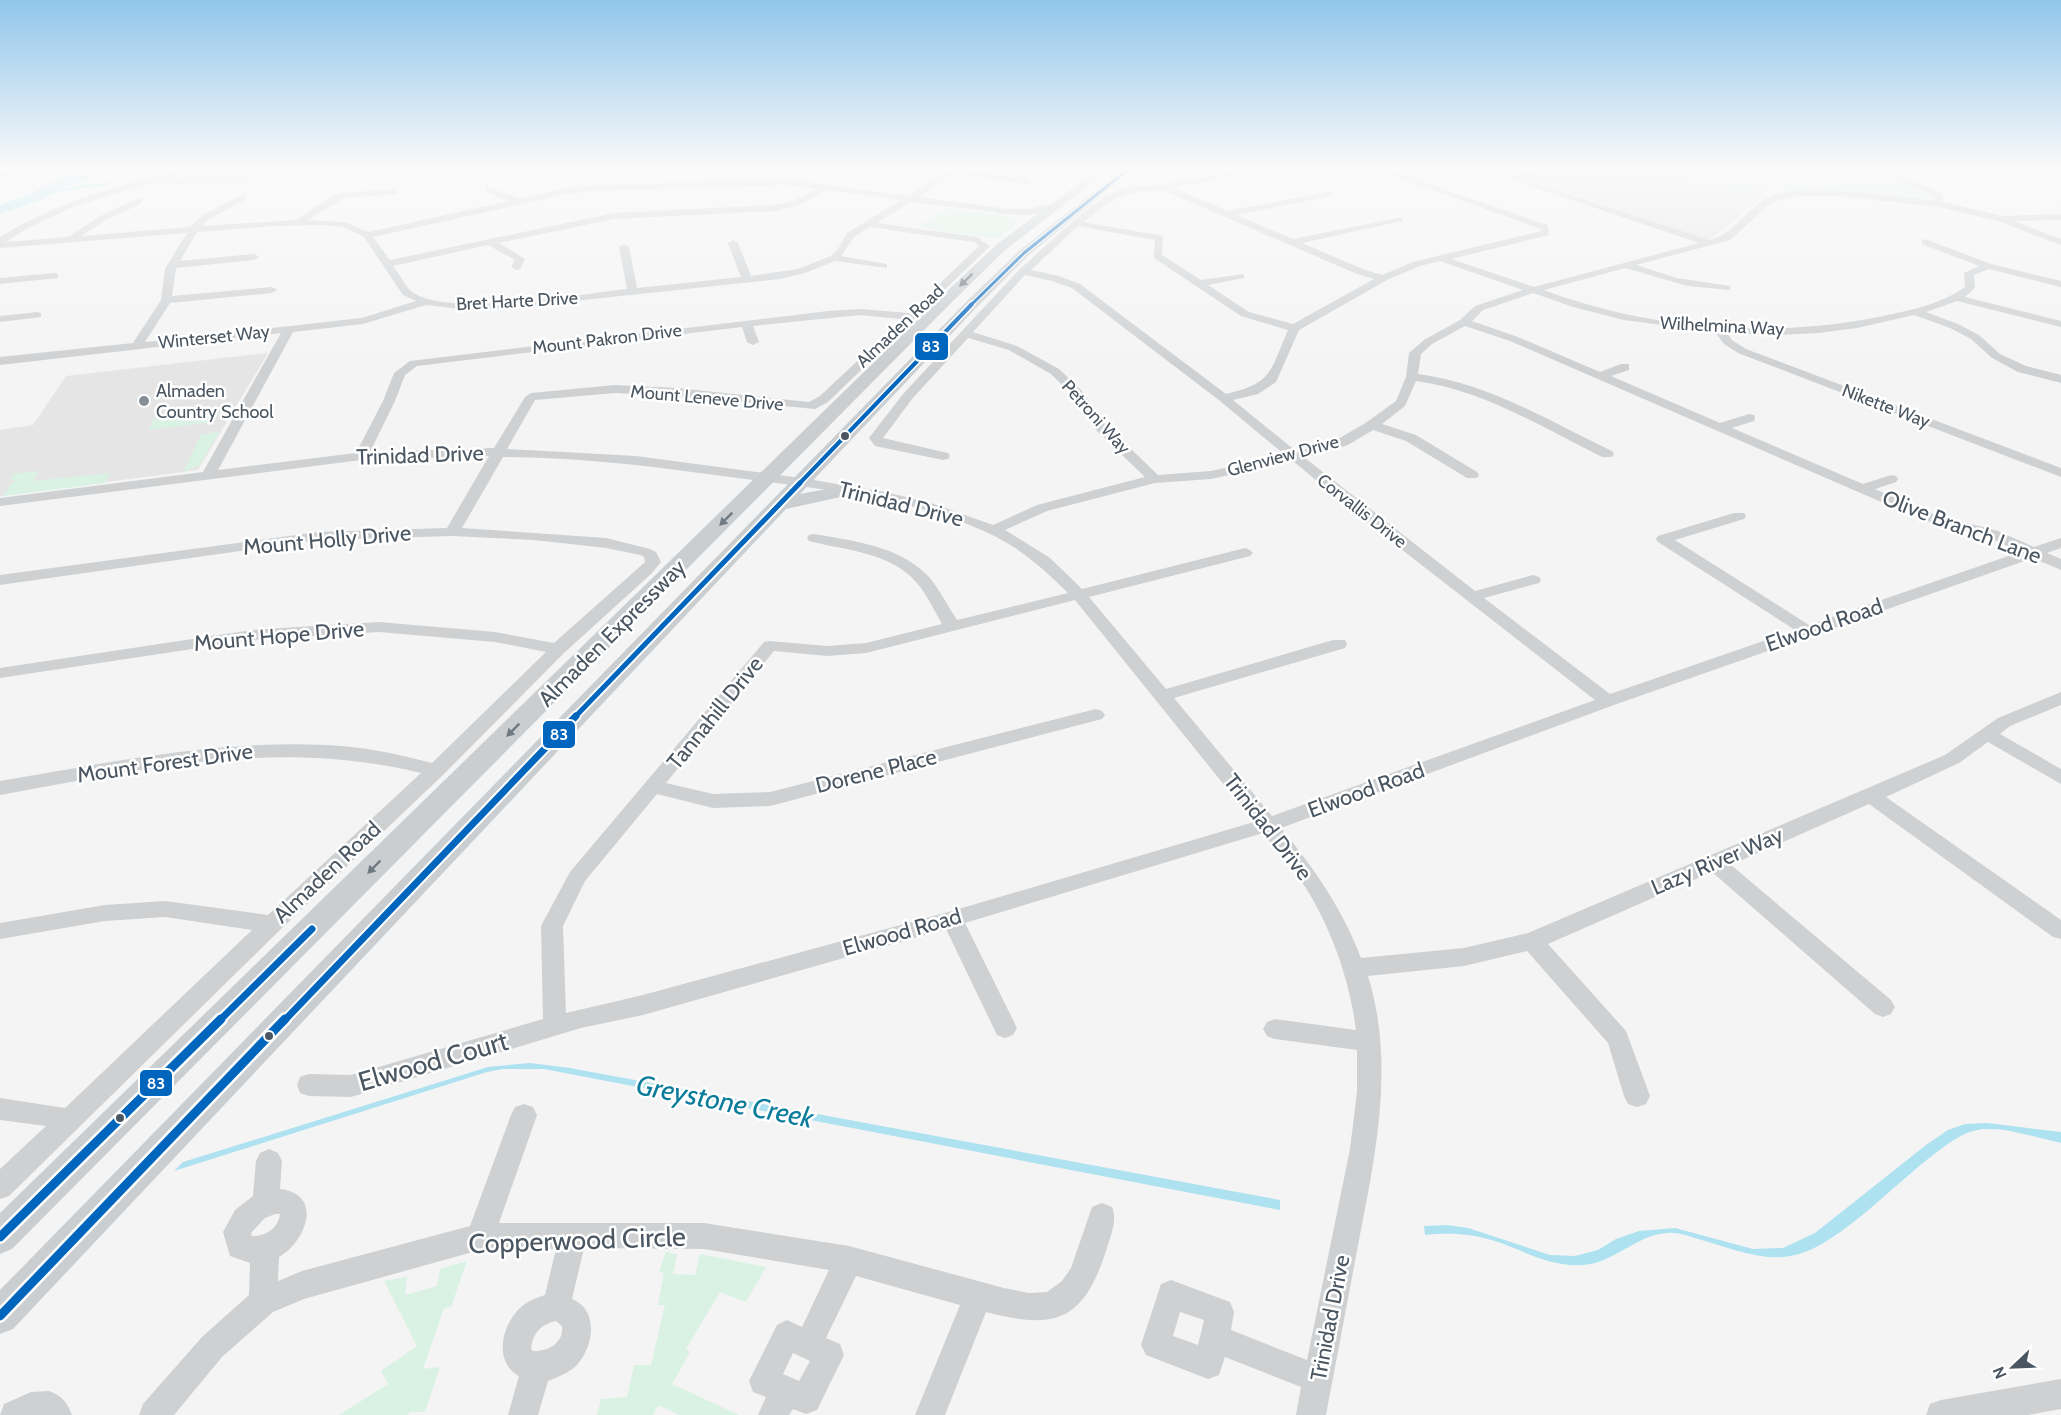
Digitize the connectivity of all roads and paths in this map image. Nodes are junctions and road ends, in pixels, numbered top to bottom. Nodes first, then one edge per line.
1 (16, 233) edge
2 (78, 233) edge
3 (156, 233) edge
4 (192, 233) edge
5 (363, 233) edge
6 (376, 233) edge
7 (532, 233) edge
8 (854, 233) edge
9 (920, 233) edge
10 (1019, 233) edge
11 (1048, 233) edge
12 (1065, 233) edge
13 (1132, 233) edge
14 (1271, 233) edge
15 (1334, 233) edge
16 (1546, 233) edge
17 (1680, 233) edge
18 (1732, 233) edge
19 (2038, 233) edge
20 (367, 235) junction
21 (70, 240) junction
22 (1292, 242) junction
23 (1924, 242) dead end
24 (2061, 242) edge
25 (0, 243) edge
26 (490, 243) junction
27 (733, 243) dead end
28 (1710, 243) junction
29 (624, 247) dead end
30 (254, 257) dead end
31 (834, 258) junction
32 (1440, 258) junction
33 (387, 264) junction
34 (172, 265) junction
35 (883, 266) dead end
36 (1628, 266) junction
37 (1988, 266) junction
38 (516, 267) dead end
39 (1023, 272) junction
40 (54, 276) dead end
41 (1240, 276) dead end
42 (1383, 278) junction
43 (747, 280) junction
44 (0, 281) edge
45 (1198, 284) junction
46 (2061, 284) edge
47 (1726, 288) dead end
48 (272, 290) dead end
49 (1533, 290) junction
50 (633, 292) junction
51 (1958, 298) junction
52 (166, 300) junction
53 (426, 302) junction
54 (1915, 312) junction
55 (37, 315) dead end
56 (910, 316) junction
57 (0, 319) edge
58 (1464, 322) junction
59 (746, 323) junction
60 (2061, 324) edge
61 (1294, 328) junction
62 (289, 329) junction
63 (1718, 329) junction
64 (966, 334) junction
65 (753, 342) dead end
66 (138, 344) junction
67 (0, 361) edge
68 (1625, 367) dead end
69 (1600, 376) junction
70 (1412, 377) junction
71 (2061, 380) edge
72 (1224, 398) junction
73 (810, 406) joint
74 (1749, 418) dead end
75 (1372, 425) junction
76 (1720, 427) junction
77 (833, 449) junction
78 (501, 452) junction
79 (1607, 454) dead end
80 (361, 456) junction
81 (943, 456) dead end
82 (1294, 457) junction
83 (2061, 473) edge
84 (209, 474) junction
85 (1472, 475) dead end
86 (767, 477) junction
87 (1891, 478) dead end
88 (1155, 479) junction
89 (801, 482) junction
90 (1862, 489) junction
91 (848, 490) junction
92 (0, 502) edge
93 (778, 506) junction
94 (1739, 516) dead end
95 (994, 530) junction
96 (452, 532) junction
97 (814, 538) dead end
98 (2061, 543) edge
99 (1245, 553) dead end
100 (2035, 553) junction
101 (652, 558) joint
102 (2061, 565) edge
103 (0, 580) edge
104 (1533, 580) dead end
105 (1080, 596) junction
106 (1474, 596) junction
107 (952, 626) junction
108 (1808, 631) junction
109 (1340, 644) dead end
110 (558, 649) junction
111 (0, 673) edge
112 (1162, 696) junction
113 (2061, 698) edge
114 (1608, 701) junction
115 (1096, 715) dead end
116 (1989, 735) junction
117 (436, 770) junction
118 (2061, 778) edge
119 (654, 787) junction
120 (0, 788) edge
121 (1871, 796) junction
122 (1266, 824) junction
123 (1714, 862) junction
124 (952, 919) junction
125 (272, 924) junction
126 (0, 931) edge
127 (2061, 932) edge
128 (1532, 941) junction
129 (1354, 968) junction
130 (1883, 1007) dead end
131 (555, 1026) junction
132 (1005, 1028) dead end
133 (1275, 1029) dead end
134 (1370, 1042) junction
135 (309, 1085) dead end
136 (1637, 1096) dead end
137 (0, 1109) edge
138 (524, 1115) dead end
139 (69, 1120) junction
140 (269, 1161) dead end
141 (0, 1186) edge
142 (1102, 1216) dead end
143 (573, 1234) junction
144 (0, 1237) edge
145 (480, 1237) junction
146 (849, 1260) junction
147 (978, 1296) junction
148 (262, 1302) junction
149 (556, 1307) junction
150 (0, 1316) edge
151 (1214, 1338) dead end
152 (536, 1368) junction
153 (1318, 1379) junction
154 (2061, 1394) edge
155 (779, 1403) edge
156 (15, 1415) edge
157 (57, 1415) edge
158 (154, 1415) edge
159 (523, 1415) edge
160 (930, 1415) edge
161 (1311, 1415) edge
162 (1941, 1415) edge

1 - 25 street
2 - 21 street
3 - 21 street
4 - 34 street
5 - 20 street
6 - 20 street
7 - 26 street
8 - 31 street
9 - 56 street, Almaden Road
10 -> 86 main road, Almaden Expressway
11 - 77 main road, Almaden Expressway
12 - 39 street
13 - 45 street
14 - 22 street
15 - 22 street
16 - 32 street
17 - 28 street
18 - 28 street, Glenview Drive
19 - 24 street, Glenview Drive
20 - 33 street, Bret Harte Drive
21 - 25 street
22 - 42 street
23 - 37 street
26 - 33 street
26 - 38 street
27 - 43 street
28 - 36 street, Glenview Drive
29 - 50 street
30 - 34 street
31 - 35 street
31 - 43 street, Bret Harte Drive
32 - 42 street
32 - 49 street, Wilhelmina Way
33 - 53 street, Bret Harte Drive
34 - 52 street
36 - 47 street
36 - 49 street, Glenview Drive
37 - 46 street
37 - 51 street
39 - 64 street
39 - 72 street, Corvallis Drive
40 - 44 street
41 - 45 street
42 - 61 street
43 - 50 street, Bret Harte Drive
45 - 61 street
48 - 52 street
49 - 58 street, Glenview Drive
49 - 63 street, Wilhelmina Way
50 - 53 street, Bret Harte Drive
51 - 54 street, Wilhelmina Way
51 - 60 street
52 - 66 street
53 - 62 street, Winterset Way
54 - 63 street, Wilhelmina Way
54 - 71 street
55 - 57 street
56 - 59 street, Mount Pakron Drive
56 - 73 street, Almaden Road
58 - 69 street, Olive Branch Lane
58 - 70 street, Glenview Drive
59 - 65 street
59 - 80 street, Mount Pakron Drive
61 - 72 street
62 - 66 street, Winterset Way
62 - 84 street
63 - 83 street, Nikette Way
64 - 81 street
64 - 88 street, Petroni Way
66 - 67 street, Winterset Way
68 - 69 street
69 - 76 street, Olive Branch Lane
70 - 75 street, Glenview Drive
70 - 79 street
72 - 82 street, Corvallis Drive
73 - 78 street, Mount Leneve Drive
74 - 76 street
75 - 82 street, Glenview Drive
75 - 85 street
76 - 90 street, Olive Branch Lane
77 - 89 main road, Almaden Expressway
77 - 91 main road
78 - 80 street, Trinidad Drive
78 - 86 street, Trinidad Drive
78 - 96 street
80 - 84 street, Trinidad Drive
82 - 88 street, Glenview Drive
82 - 106 street, Corvallis Drive
84 - 92 street, Trinidad Drive
86 - 89 street, Trinidad Drive
86 -> 144 main road, Almaden Expressway
87 - 90 street, Olive Branch Lane
88 - 95 street, Glenview Drive
89 - 91 street, Trinidad Drive
89 - 93 main road, Almaden Expressway
90 - 100 street, Olive Branch Lane
91 - 93 main road
91 - 95 street, Trinidad Drive
93 - 150 main road, Almaden Expressway
94 - 108 street
95 - 105 street, Trinidad Drive
96 - 101 street, Mount Holly Drive
96 - 103 street, Mount Holly Drive
97 - 107 street
98 - 100 street, Elwood Road
99 - 105 street, Tannahill Drive
100 - 102 street, Olive Branch Lane
100 - 108 street, Elwood Road
101 - 110 street, Almaden Road
104 - 106 street
105 - 107 street, Tannahill Drive
105 - 112 street, Trinidad Drive
106 - 114 street, Corvallis Drive
107 - 119 street, Tannahill Drive
108 - 114 street, Elwood Road
109 - 112 street
110 - 111 street, Mount Hope Drive
110 - 117 street, Almaden Road
112 - 122 street, Trinidad Drive
113 - 116 street, Lazy River Way
114 - 122 street, Elwood Road
115 - 119 street, Dorene Place
116 - 118 street
116 - 121 street, Lazy River Way
117 - 120 street, Mount Forest Drive
117 - 125 street, Almaden Road
119 - 131 street, Tannahill Drive
121 - 123 street, Lazy River Way
121 - 127 street
122 - 124 street, Elwood Road
122 - 129 street, Trinidad Drive
123 - 128 street, Lazy River Way
123 - 130 street
124 - 131 street, Elwood Road
124 - 132 street
125 - 126 street
125 - 139 street, Almaden Road
128 - 129 street, Lazy River Way
128 - 136 street
129 - 134 street, Trinidad Drive
131 - 135 street, Elwood Court
133 - 134 street
134 - 153 street, Trinidad Drive
137 - 139 street
138 - 145 street
139 - 141 street, Almaden Road
140 - 148 street
142 - 147 street, Copperwood Circle
143 - 145 street, Copperwood Circle
143 - 146 street, Copperwood Circle
143 - 149 street
145 - 148 street, Copperwood Circle
146 - 147 street, Copperwood Circle
146 - 155 street
147 - 160 street
148 - 158 street, Copperwood Circle
149 - 152 street
149 - 152 street
151 - 153 street
152 - 159 street
153 - 161 street, Trinidad Drive
154 - 162 street
156 - 157 street

